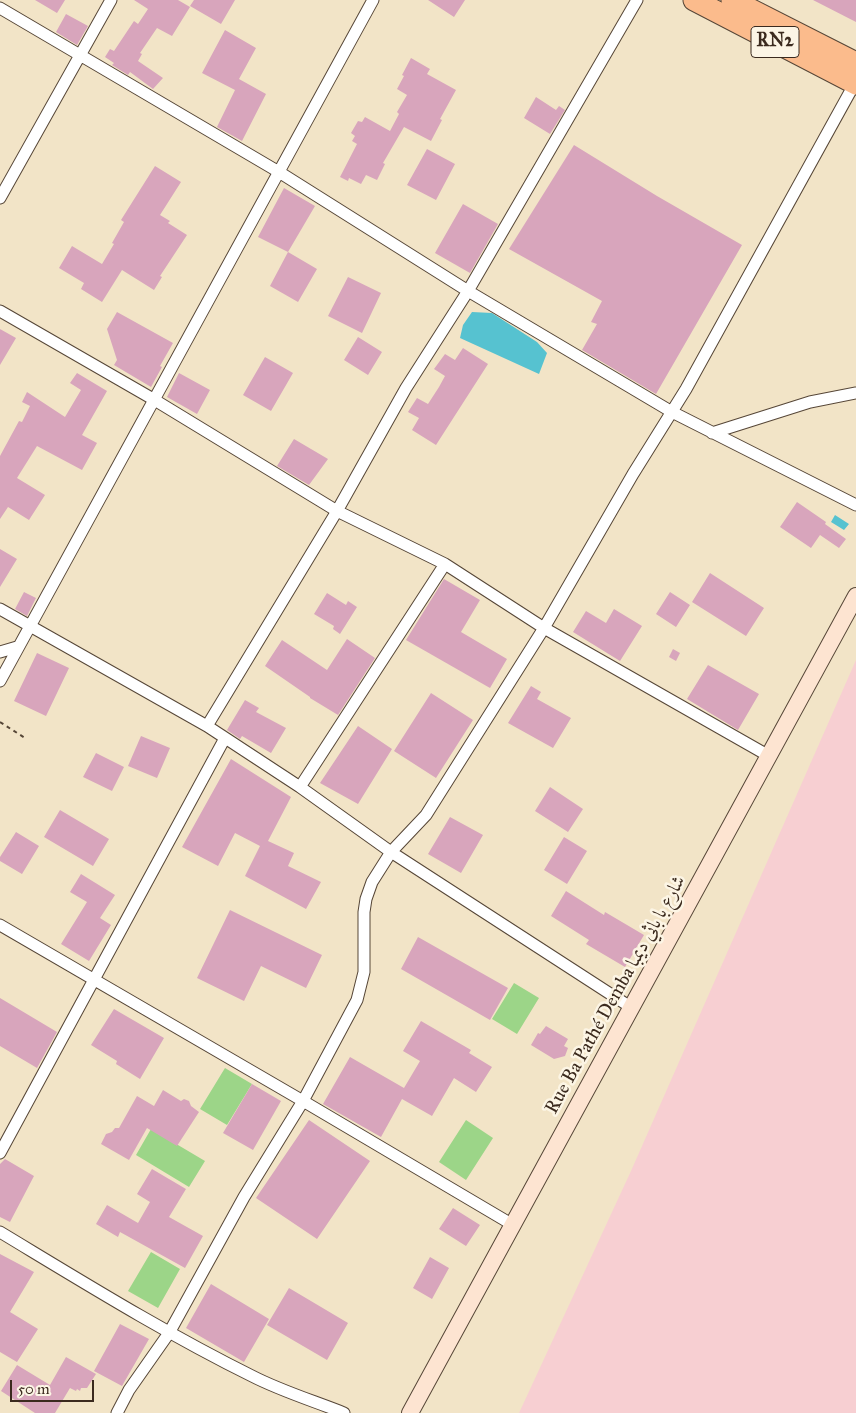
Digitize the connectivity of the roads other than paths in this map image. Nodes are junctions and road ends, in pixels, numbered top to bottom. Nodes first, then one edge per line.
1 (111, 0) edge
2 (373, 0) edge
3 (637, 0) edge
4 (694, 0) edge
5 (732, 0) edge
6 (0, 8) edge
7 (80, 55) junction
8 (856, 77) edge
9 (279, 172) junction
10 (0, 198) edge
11 (468, 291) junction
12 (0, 312) edge
13 (856, 393) edge
14 (153, 400) junction
15 (672, 412) junction
16 (712, 433) junction
17 (856, 505) edge
18 (337, 511) junction
19 (445, 564) junction
20 (856, 596) edge
21 (0, 609) edge
22 (30, 625) junction
23 (544, 628) junction
24 (17, 647) junction
25 (0, 652) edge
26 (0, 681) edge
27 (207, 726) junction
28 (225, 738) junction
29 (769, 756) junction
30 (300, 787) junction
31 (391, 852) junction
32 (0, 925) edge
33 (94, 980) junction
34 (632, 1008) junction
35 (302, 1100) junction
36 (0, 1153) edge
37 (513, 1226) junction
38 (0, 1232) edge
39 (169, 1333) junction
40 (117, 1413) edge
41 (344, 1413) edge
42 (410, 1413) edge

1 - 7 street
2 - 9 street
3 - 11 street
4 - 8 highway, RN2
5 - 8 highway, RN2
6 - 7 street
7 - 9 street
7 - 10 street
8 - 15 street
9 - 11 street
9 - 14 street
11 - 15 street
11 - 18 street
12 - 14 street
13 - 16 street
14 - 18 street
14 - 22 street
15 - 16 street
15 - 23 street
16 - 17 street
18 - 19 street
18 - 27 street
19 - 23 street
19 - 30 street
20 - 29 street, Rue Ba Pathé Demba شارع با باثي ديمبا
21 - 22 street
22 - 24 street
22 - 27 street
23 - 29 street
23 - 31 street
24 - 25 street
24 - 26 street
27 - 28 street
28 - 30 street
28 - 33 street
29 - 34 street, Rue Ba Pathé Demba شارع با باثي ديمبا
30 - 31 street
31 - 34 street
31 - 35 street
32 - 33 street
33 - 35 street
33 - 36 street
34 - 37 street, Rue Ba Pathé Demba شارع با باثي ديمبا
35 - 37 street
35 - 39 street
37 - 42 street, Rue Ba Pathé Demba شارع با باثي ديمبا
38 - 39 street
39 - 40 street
39 - 41 street

